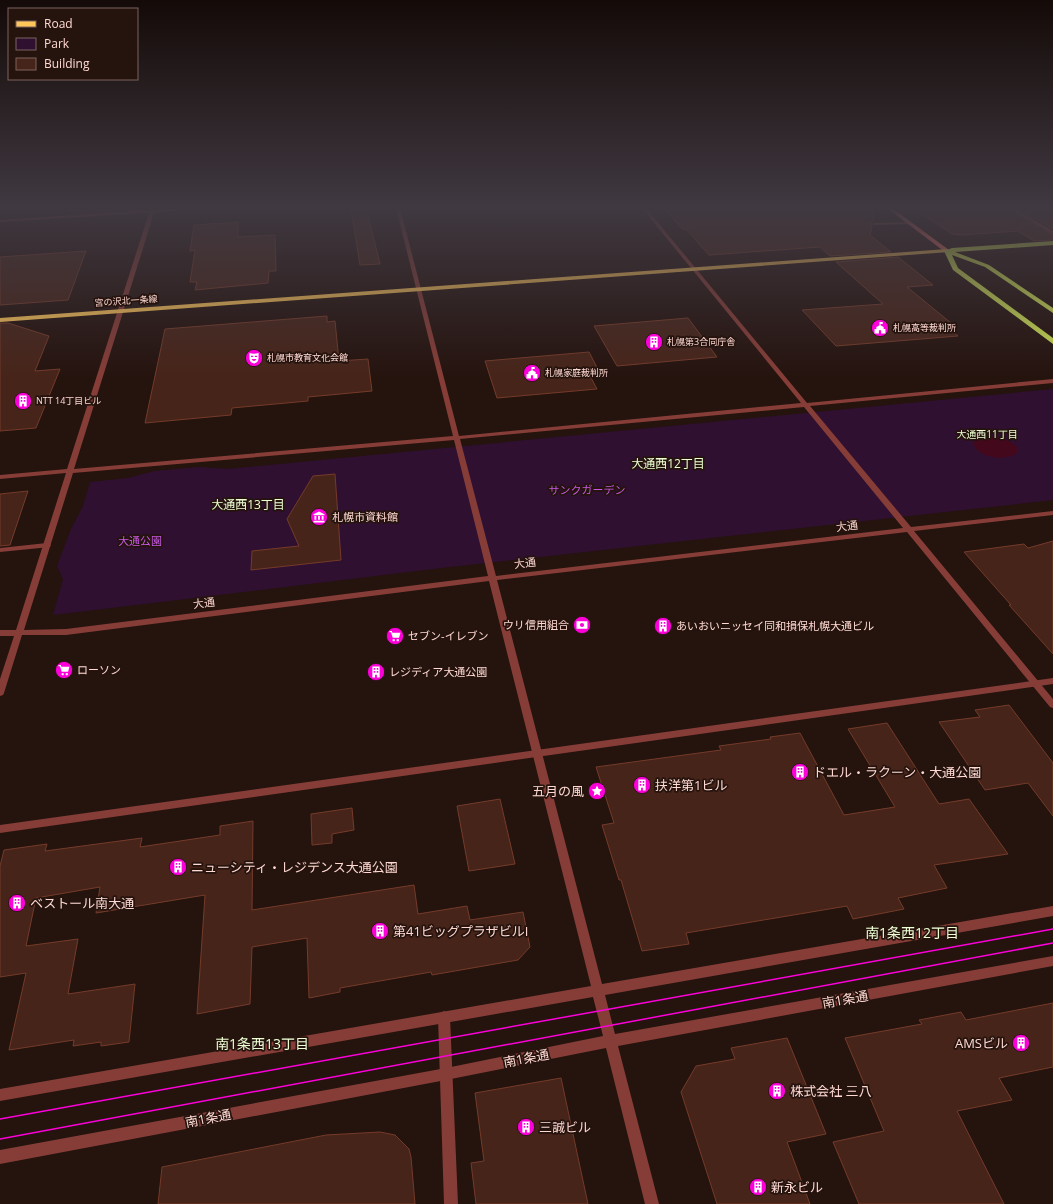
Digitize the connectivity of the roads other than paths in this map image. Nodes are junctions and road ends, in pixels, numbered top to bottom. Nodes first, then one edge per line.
1 (135, 264) edge
2 (413, 264) edge
3 (689, 264) edge
4 (761, 264) edge
5 (953, 264) edge
6 (982, 264) edge
7 (693, 269) junction
8 (419, 289) junction
9 (120, 311) junction
10 (1053, 311) edge
11 (0, 320) edge
12 (1053, 342) edge
13 (1053, 381) edge
14 (805, 405) junction
15 (457, 438) junction
16 (70, 471) junction
17 (0, 477) edge
18 (1053, 514) edge
19 (909, 530) junction
20 (47, 545) junction
21 (0, 550) edge
22 (492, 579) junction
23 (19, 632) junction
24 (0, 633) edge
25 (1053, 681) edge
26 (1035, 683) junction
27 (0, 693) edge
28 (1053, 705) edge
29 (537, 754) junction
30 (0, 829) edge
31 (1053, 911) edge
32 (1053, 960) edge
33 (598, 991) junction
34 (444, 1017) junction
35 (610, 1041) junction
36 (446, 1074) junction
37 (0, 1095) edge
38 (0, 1157) edge
39 (451, 1204) edge
40 (652, 1204) edge

1 - 9 street
2 - 8 street
3 - 7 street
4 - 7 main road, 宮の沢北一条線
5 - 12 highway
6 - 10 highway
7 - 8 main road, 宮の沢北一条線
7 - 14 street
8 - 9 main road, 宮の沢北一条線
8 - 15 street
9 - 11 main road, 宮の沢北一条線
9 - 16 street
13 - 14 street
14 - 15 street
14 - 19 street
15 - 16 street
15 - 22 street
16 - 17 street
16 - 20 street
18 - 19 street, 大通
19 - 22 street, 大通
19 - 26 street
20 - 21 street
20 - 23 street
22 - 23 street, 大通
22 - 29 street
23 - 24 street, 大通
23 - 27 street
25 - 26 street
26 - 28 street
26 - 29 street
29 - 30 street
29 - 33 street
31 - 33 street
32 - 35 street, 南1条通
33 - 34 street
33 - 35 street
34 - 36 street
34 - 37 street
35 - 36 street, 南1条通
35 - 40 street
36 - 38 street, 南1条通
36 - 39 street

